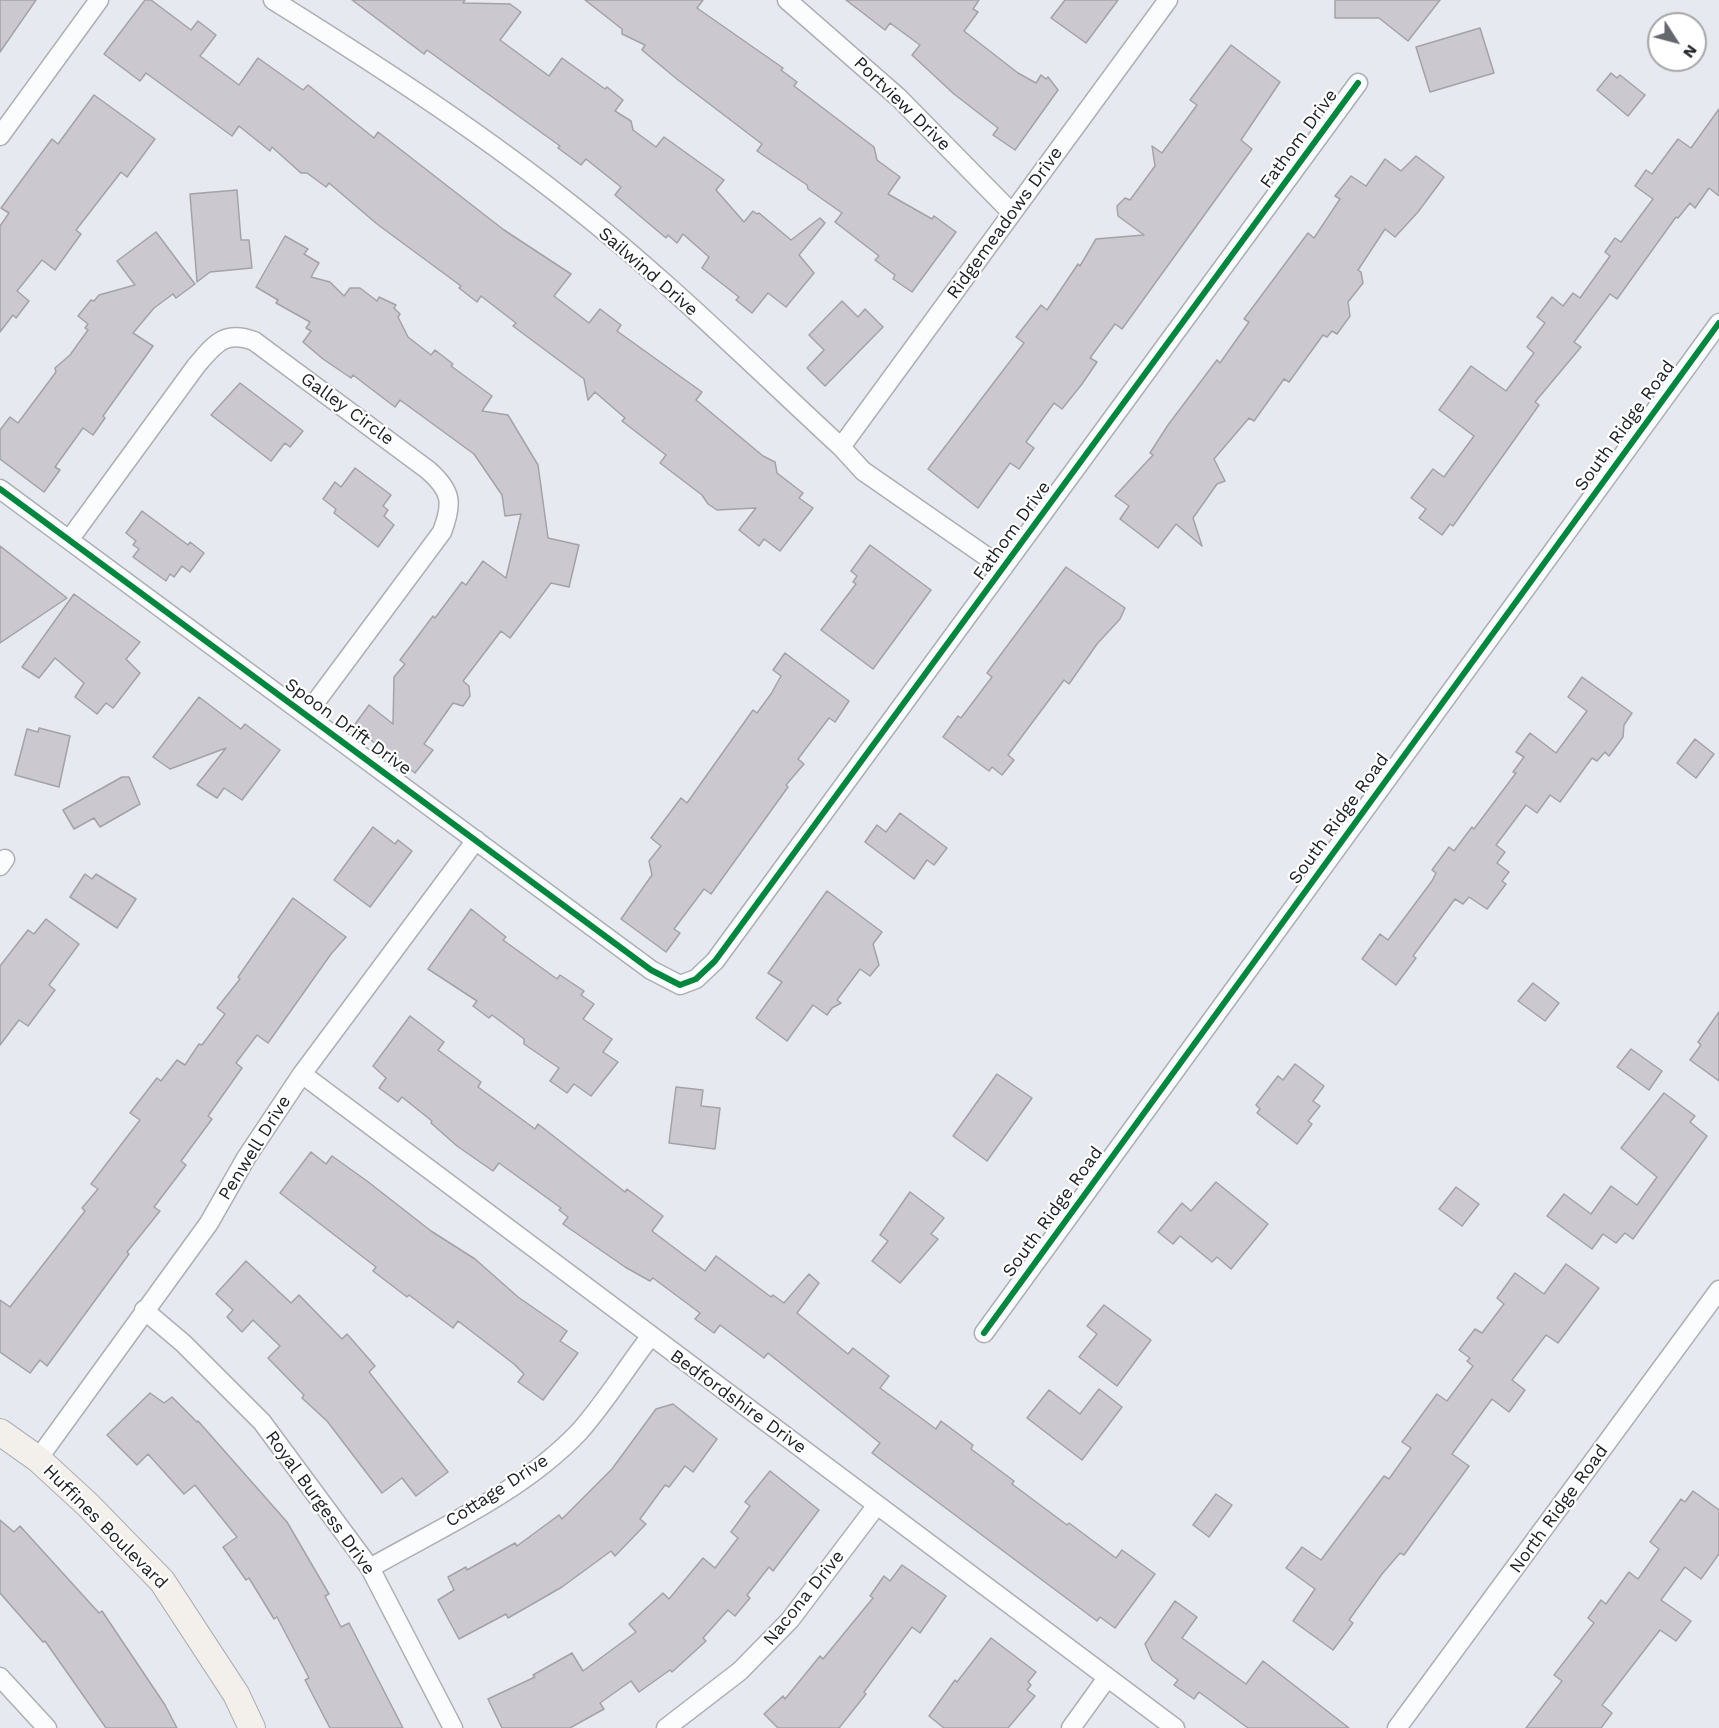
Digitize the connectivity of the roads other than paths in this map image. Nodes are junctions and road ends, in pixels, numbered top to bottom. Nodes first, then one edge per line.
1 (99, 0) edge
2 (273, 0) edge
3 (787, 0) edge
4 (1168, 0) edge
5 (1358, 83) dead end
6 (0, 136) edge
7 (1012, 213) junction
8 (1719, 323) edge
9 (841, 447) junction
10 (0, 489) edge
11 (69, 540) junction
12 (1003, 568) junction
13 (306, 715) junction
14 (476, 840) junction
15 (680, 985) joint
16 (302, 1074) junction
17 (1719, 1290) edge
18 (144, 1311) junction
19 (984, 1333) dead end
20 (650, 1337) junction
21 (0, 1432) edge
22 (38, 1459) junction
23 (878, 1505) junction
24 (370, 1569) junction
25 (0, 1677) edge
26 (1107, 1678) junction
27 (47, 1728) edge
28 (252, 1728) edge
29 (453, 1728) edge
30 (666, 1728) edge
31 (1071, 1728) edge
32 (1174, 1728) edge
33 (1397, 1728) edge

1 - 6 street
2 - 9 street, Sailwind Drive
3 - 7 street, Portview Drive
4 - 7 street, Ridgemeadows Drive
5 - 12 street, Fathom Drive
7 - 9 street, Ridgemeadows Drive
8 - 19 street, South Ridge Road
9 - 12 street, Sailwind Drive
10 - 11 street, Spoon Drift Drive
11 - 13 street, Spoon Drift Drive
11 - 13 street, Galley Circle
12 - 15 street, Fathom Drive
13 - 14 street, Spoon Drift Drive
14 - 15 street, Spoon Drift Drive
14 - 16 street, Penwell Drive
16 - 18 street, Penwell Drive
16 - 20 street, Bedfordshire Drive
17 - 33 street, North Ridge Road
18 - 22 street, Penwell Drive
18 - 24 street, Royal Burgess Drive
20 - 23 street, Bedfordshire Drive
20 - 24 street, Cottage Drive
21 - 22 main road, Huffines Boulevard
22 - 28 main road, Huffines Boulevard
23 - 26 street, Bedfordshire Drive
23 - 30 street, Nacona Drive
24 - 29 street, Royal Burgess Drive
25 - 27 street
26 - 31 street
26 - 32 street, Bedfordshire Drive

